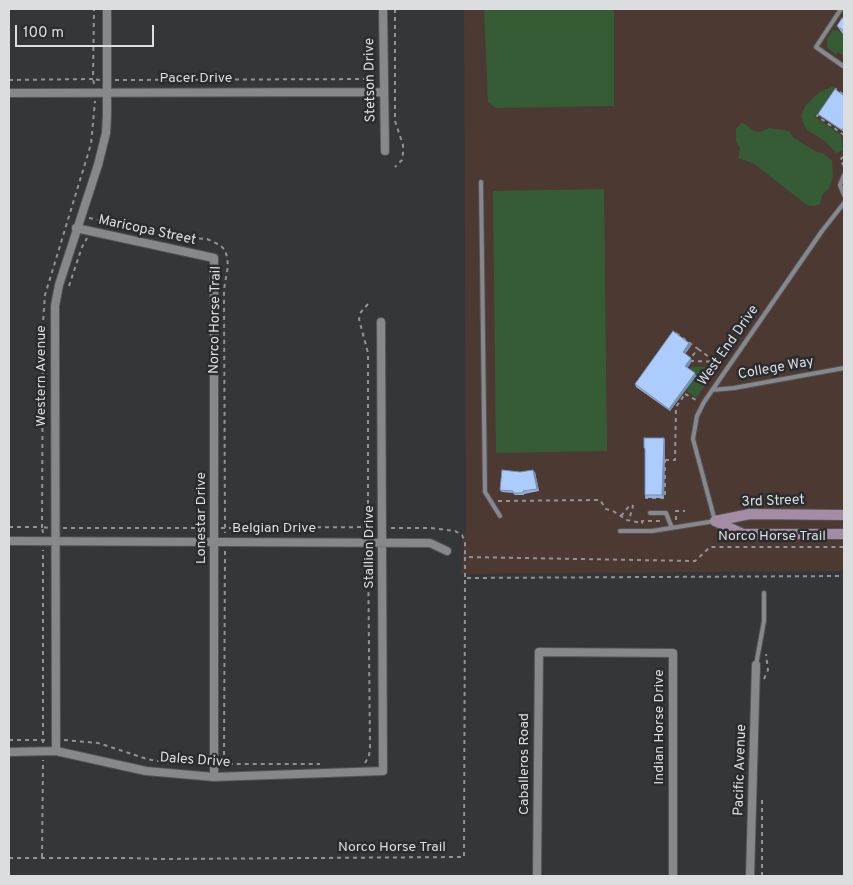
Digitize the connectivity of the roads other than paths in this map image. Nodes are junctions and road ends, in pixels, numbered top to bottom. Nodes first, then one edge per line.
1 (106, 9) edge
2 (383, 9) edge
3 (841, 9) edge
4 (843, 66) dead end
5 (107, 92) junction
6 (383, 92) junction
7 (9, 93) edge
8 (385, 151) dead end
9 (844, 175) edge
10 (481, 182) dead end
11 (844, 195) edge
12 (844, 203) edge
13 (76, 228) junction
14 (214, 258) joint
15 (381, 322) dead end
16 (844, 368) edge
17 (712, 390) junction
18 (650, 513) dead end
19 (844, 514) edge
20 (500, 516) dead end
21 (716, 521) junction
22 (672, 528) junction
23 (620, 531) dead end
24 (844, 534) edge
25 (9, 541) edge
26 (56, 541) junction
27 (215, 541) junction
28 (382, 542) junction
29 (446, 551) dead end
30 (764, 593) dead end
31 (538, 652) joint
32 (756, 665) joint
33 (56, 751) junction
34 (9, 752) edge
35 (383, 771) joint
36 (214, 777) junction
37 (537, 876) edge
38 (673, 876) edge
39 (750, 876) edge

1 - 5 street, Western Avenue
2 - 6 street, Stetson Drive
3 - 4 lane
5 - 6 street, Pacer Drive
5 - 7 street, Pacer Drive
5 - 13 street, Western Avenue
6 - 8 street, Stetson Drive
9 - 11 lane
10 - 20 lane
12 - 17 lane, West End Drive
13 - 14 street, Maricopa Street
13 - 26 street, Western Avenue
14 - 27 street, Lonestar Drive
15 - 28 street, Stallion Drive
16 - 17 lane, College Way
17 - 21 lane, West End Drive
18 - 22 lane
19 - 21 street, 3rd Street
21 - 22 lane
21 - 24 street, 3rd Street
22 - 23 lane
25 - 26 street, Belgian Drive
26 - 27 street, Belgian Drive
26 - 33 street, Western Avenue
27 - 28 street, Belgian Drive
27 - 36 street, Lonestar Drive
28 - 29 street, Belgian Drive
28 - 35 street, Stallion Drive
30 - 32 lane
31 - 37 street, Caballeros Road
31 - 38 street, Indian Horse Drive
32 - 39 street, Pacific Avenue
33 - 34 street, Dales Drive
33 - 36 street, Dales Drive
35 - 36 street, Dales Drive

